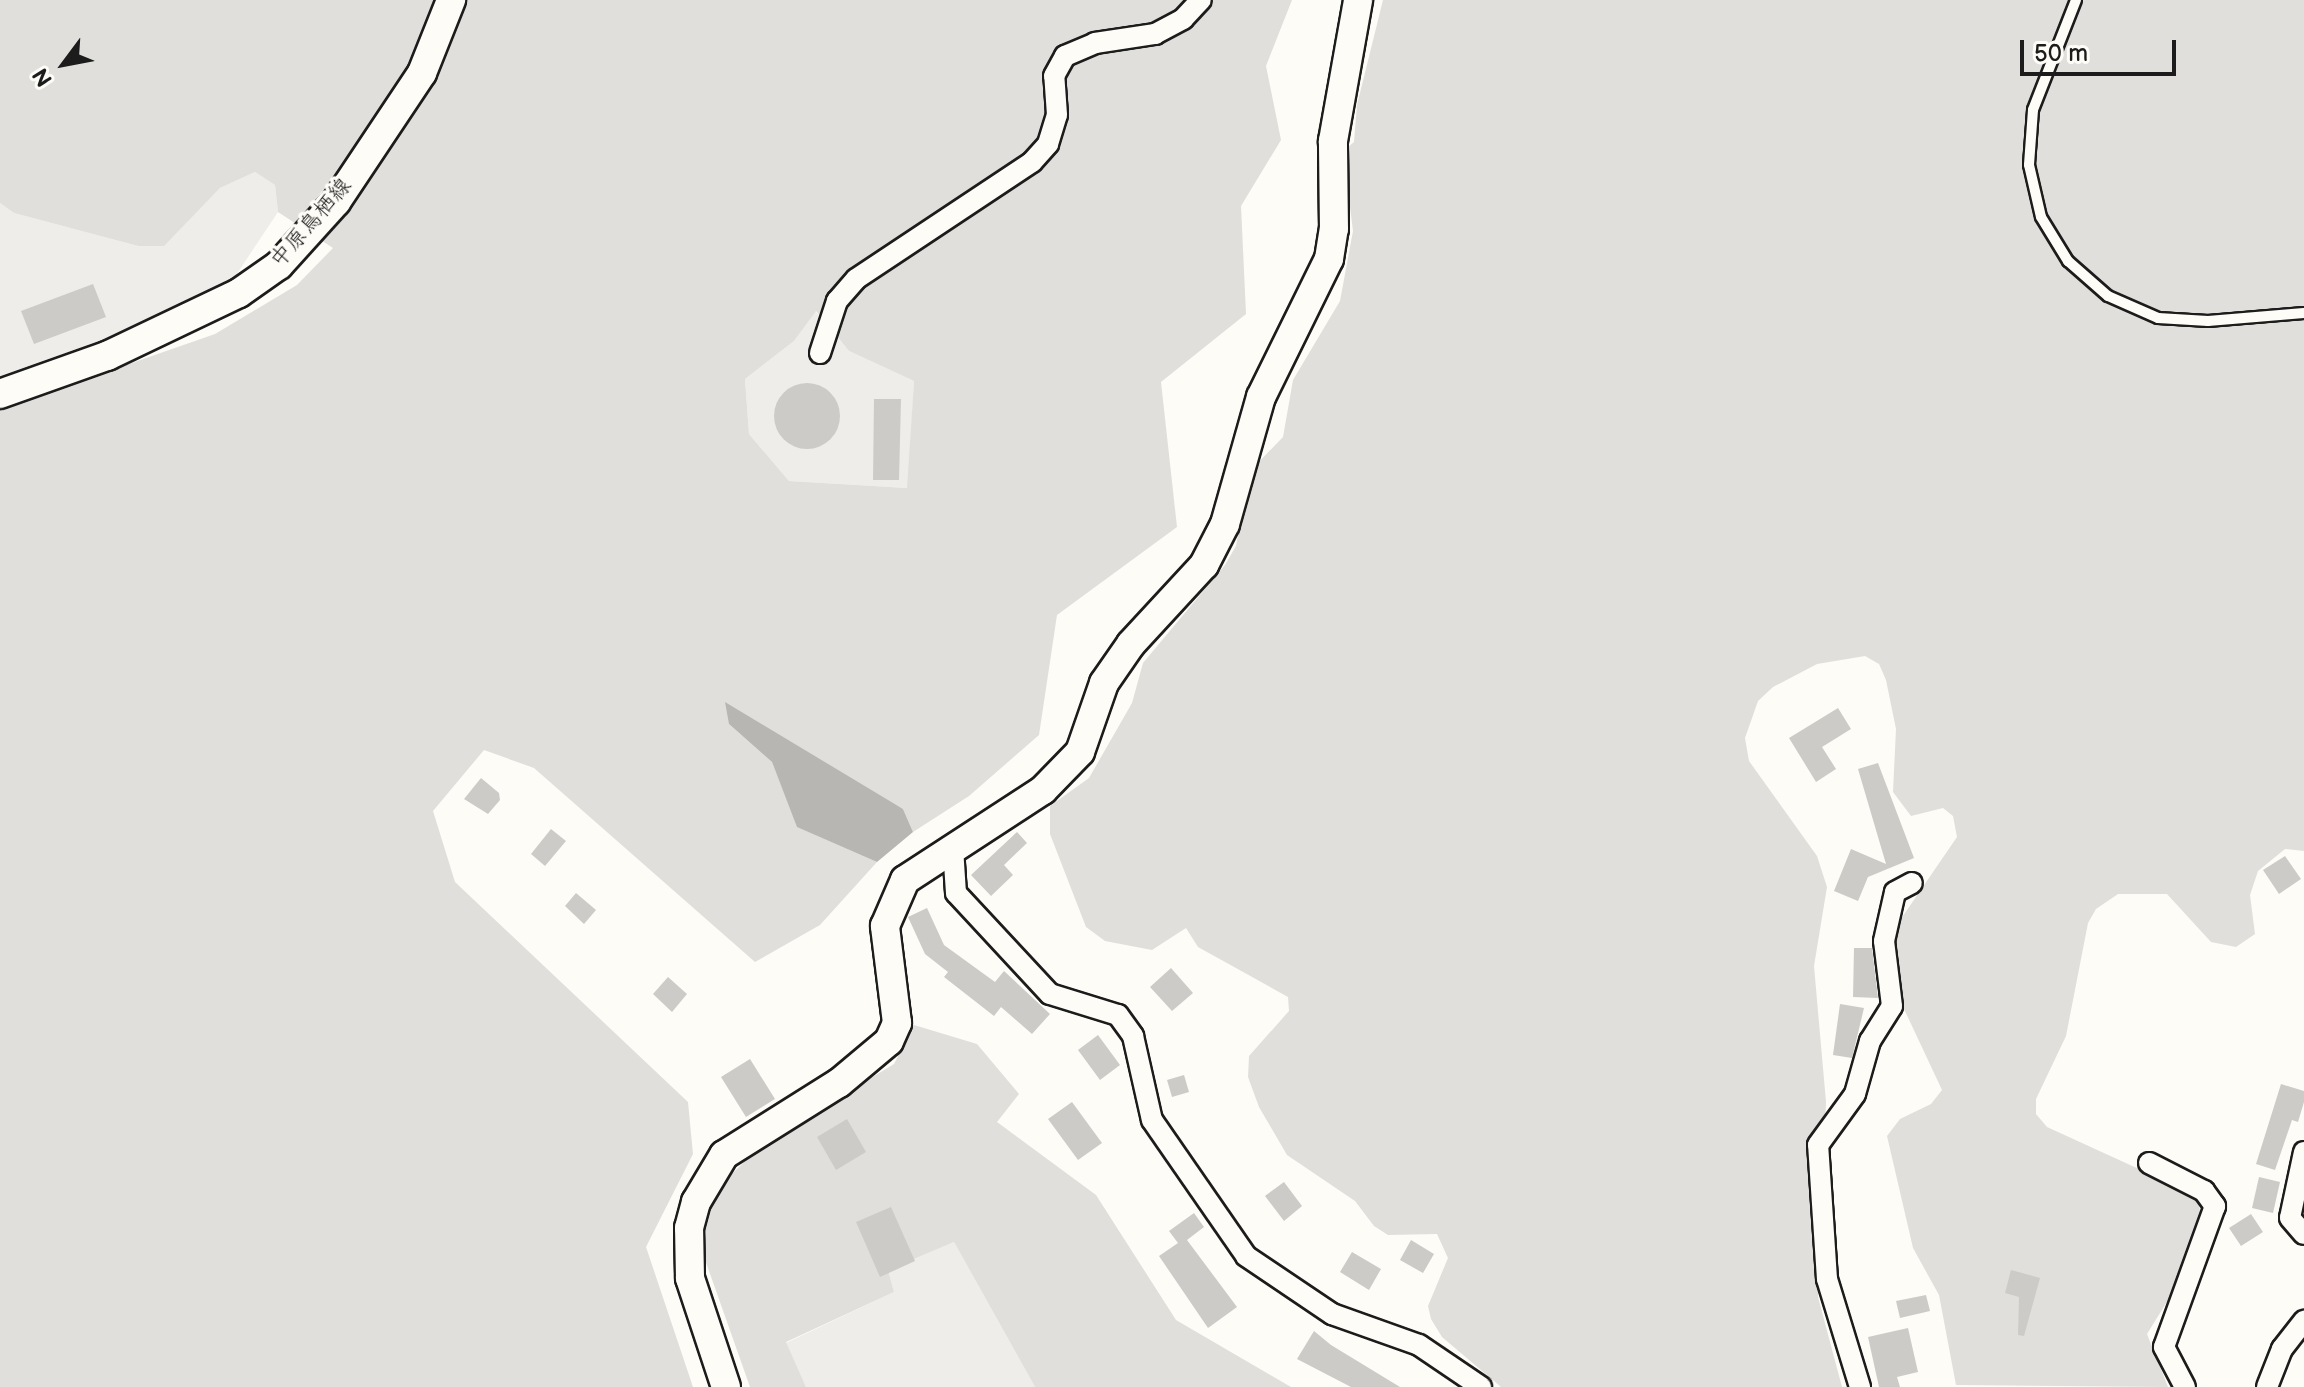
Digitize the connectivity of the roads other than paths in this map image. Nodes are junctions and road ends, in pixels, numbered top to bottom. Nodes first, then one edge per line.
1 (451, 0) edge
2 (1201, 0) edge
3 (1358, 0) edge
4 (2076, 0) edge
5 (2304, 313) edge
6 (820, 353) dead end
7 (0, 394) edge
8 (953, 848) junction
9 (1912, 883) dead end
10 (2304, 1152) edge
11 (2149, 1163) dead end
12 (2304, 1234) edge
13 (2304, 1321) edge
14 (726, 1387) edge
15 (1481, 1387) edge
16 (1860, 1387) edge
17 (2185, 1387) edge
18 (2267, 1387) edge

1 - 7 street, 中原鳥栖線
2 - 6 street
3 - 8 street
4 - 5 lane
8 - 14 street
8 - 15 street
9 - 16 street
10 - 12 street
11 - 17 street
13 - 18 street

